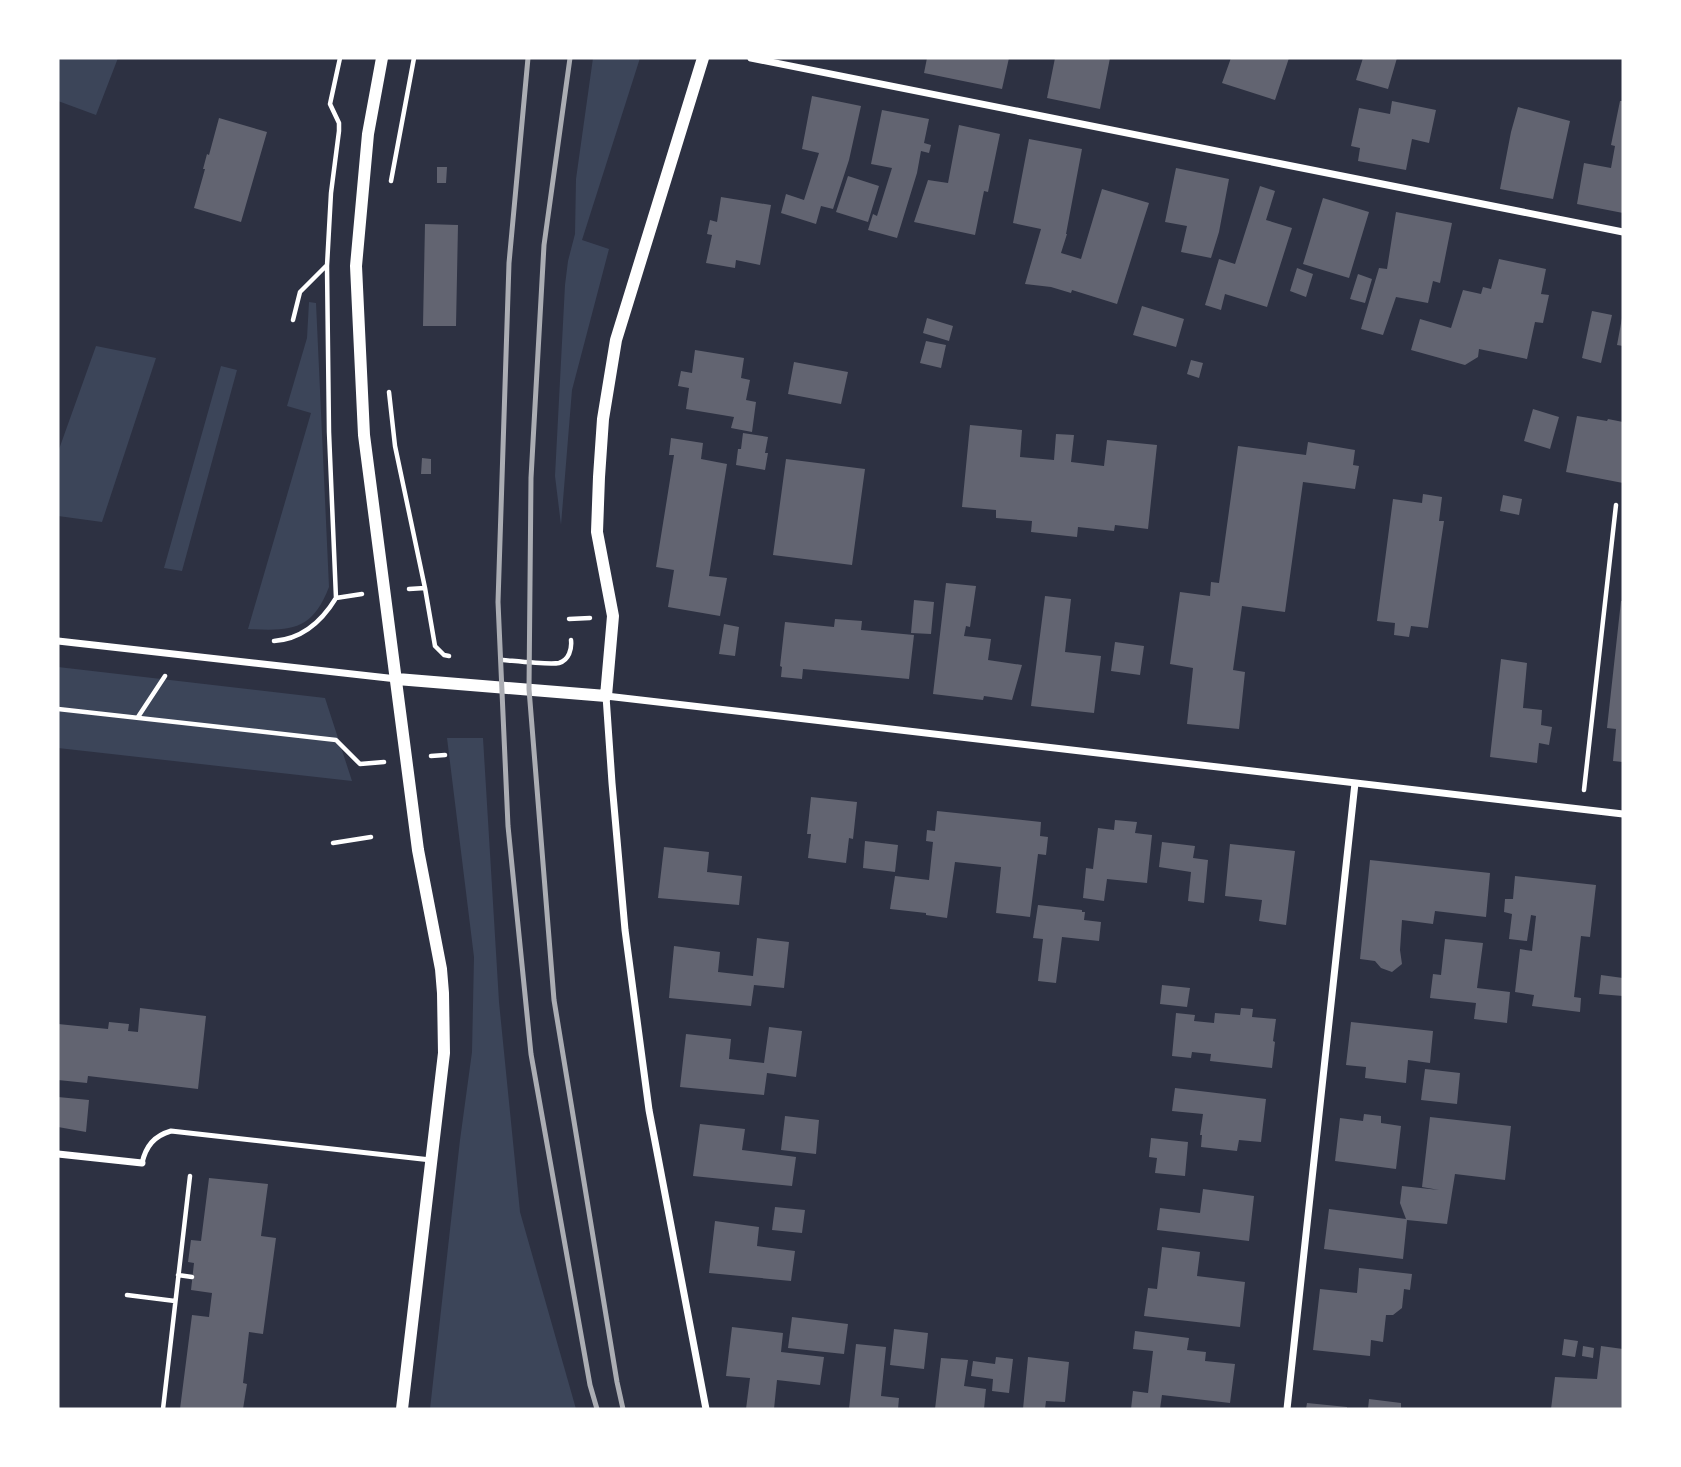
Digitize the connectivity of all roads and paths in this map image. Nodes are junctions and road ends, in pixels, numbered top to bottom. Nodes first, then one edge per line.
1 (382, 58) edge
2 (414, 58) edge
3 (703, 58) edge
4 (751, 58) edge
5 (390, 185) dead end
6 (1623, 232) edge
7 (356, 266) junction
8 (293, 320) dead end
9 (388, 380) dead end
10 (1616, 505) dead end
11 (425, 588) junction
12 (386, 591) junction
13 (337, 598) dead end
14 (58, 640) edge
15 (571, 640) dead end
16 (270, 641) dead end
17 (179, 654) junction
18 (452, 657) dead end
19 (501, 660) dead end
20 (397, 679) junction
21 (606, 696) junction
22 (58, 709) edge
23 (138, 718) junction
24 (405, 760) junction
25 (1355, 783) junction
26 (1582, 808) junction
27 (1623, 814) edge
28 (371, 837) dead end
29 (333, 843) dead end
30 (58, 1154) edge
31 (431, 1160) junction
32 (142, 1163) joint
33 (190, 1176) dead end
34 (178, 1275) junction
35 (192, 1277) dead end
36 (127, 1295) dead end
37 (175, 1301) junction
38 (163, 1409) edge
39 (402, 1409) edge
40 (706, 1409) edge
41 (1287, 1409) edge

1 - 7 street
2 - 5 path
3 - 21 street
4 - 6 street
7 - 8 path
7 - 12 street
9 - 11 path
10 - 26 path
11 - 12 path
11 - 18 path
12 - 20 street
13 - 16 path
14 - 17 street
15 - 19 path
17 - 20 street
17 - 23 path
20 - 21 street
20 - 24 street
21 - 25 street
21 - 40 street
22 - 23 path
23 - 24 path
24 - 31 street
25 - 26 street
25 - 41 street
26 - 27 street
28 - 29 path
30 - 32 street
31 - 32 lane
31 - 39 street
33 - 34 path
34 - 35 path
34 - 37 path
36 - 37 path
37 - 38 path

